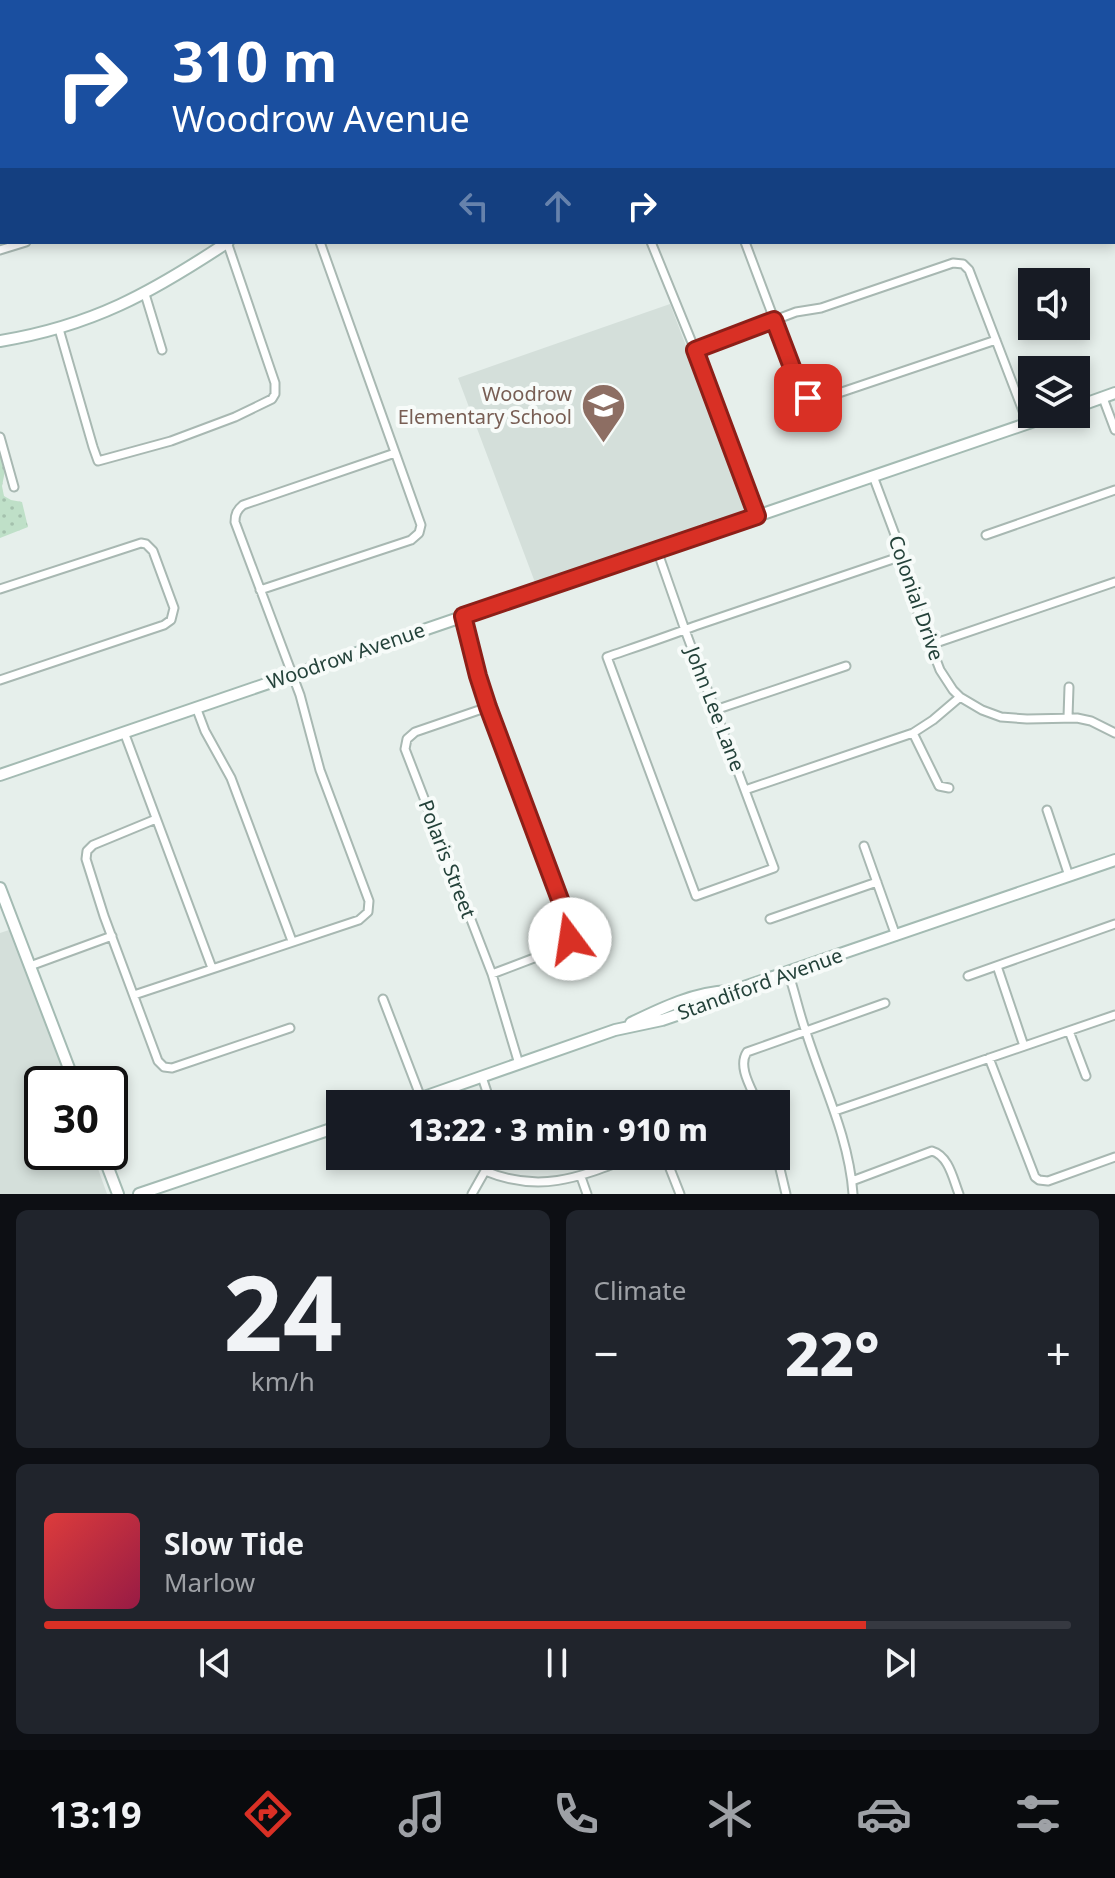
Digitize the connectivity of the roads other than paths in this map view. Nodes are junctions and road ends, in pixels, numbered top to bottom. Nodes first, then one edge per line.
1 (20, 244) edge
2 (224, 244) edge
3 (228, 244) edge
4 (321, 244) edge
5 (652, 244) edge
6 (746, 244) edge
7 (0, 250) edge
8 (145, 294) junction
9 (774, 320) junction
10 (59, 329) junction
11 (996, 340) junction
12 (0, 341) edge
13 (162, 350) dead end
14 (695, 350) junction
15 (1115, 393) edge
16 (1018, 398) edge
17 (1103, 398) junction
18 (1090, 402) edge
19 (1018, 427) edge
20 (1115, 430) edge
21 (0, 437) edge
22 (395, 453) junction
23 (873, 476) junction
24 (14, 487) dead end
25 (1115, 490) edge
26 (757, 516) junction
27 (986, 535) dead end
28 (657, 550) junction
29 (902, 556) junction
30 (1115, 582) edge
31 (0, 589) edge
32 (260, 590) junction
33 (463, 616) junction
34 (685, 630) junction
35 (930, 645) junction
36 (846, 666) dead end
37 (293, 675) junction
38 (0, 680) edge
39 (1069, 687) dead end
40 (960, 697) junction
41 (196, 707) junction
42 (488, 707) junction
43 (715, 710) junction
44 (1068, 717) junction
45 (124, 732) junction
46 (913, 733) junction
47 (1115, 733) edge
48 (0, 775) edge
49 (949, 788) dead end
50 (745, 790) junction
51 (1047, 810) dead end
52 (156, 819) junction
53 (864, 846) dead end
54 (1115, 860) edge
55 (1069, 876) junction
56 (877, 882) junction
57 (0, 888) edge
58 (770, 919) dead end
59 (1115, 924) edge
60 (112, 936) junction
61 (896, 936) junction
62 (292, 941) junction
63 (30, 966) junction
64 (997, 966) junction
65 (212, 968) junction
66 (788, 972) junction
67 (492, 974) junction
68 (968, 976) dead end
69 (134, 995) junction
70 (383, 999) dead end
71 (885, 1003) dead end
72 (1115, 1015) edge
73 (290, 1028) dead end
74 (805, 1030) junction
75 (1069, 1031) junction
76 (1024, 1046) junction
77 (989, 1058) junction
78 (519, 1064) junction
79 (68, 1066) edge
80 (1086, 1076) dead end
81 (482, 1077) junction
82 (418, 1090) edge
83 (444, 1090) edge
84 (486, 1090) edge
85 (752, 1090) edge
86 (835, 1111) junction
87 (326, 1131) edge
88 (1115, 1157) edge
89 (109, 1170) edge
90 (599, 1170) edge
91 (671, 1170) edge
92 (780, 1170) edge
93 (485, 1171) joint
94 (581, 1177) junction
95 (852, 1181) junction
96 (118, 1194) edge
97 (139, 1194) edge
98 (472, 1194) edge
99 (587, 1194) edge
100 (680, 1194) edge
101 (786, 1194) edge
102 (853, 1194) edge
103 (959, 1194) edge

1 - 7 street
2 - 8 street
3 - 10 street
4 - 22 street
5 - 14 street
6 - 9 street
8 - 10 street
8 - 13 street
9 - 11 street
9 - 11 street
9 - 14 street
10 - 12 street
11 - 16 street
14 - 26 street
15 - 17 street
17 - 18 street
17 - 20 street
19 - 23 street, Woodrow Avenue
21 - 24 street
22 - 32 street
22 - 32 street
23 - 26 street, Woodrow Avenue
23 - 29 street, Colonial Drive
25 - 27 street
26 - 28 street, Woodrow Avenue
28 - 33 street, Woodrow Avenue
28 - 34 street, John Lee Lane
29 - 34 street
29 - 35 street, Colonial Drive
30 - 35 street
31 - 38 street
32 - 37 street
33 - 37 street, Woodrow Avenue
33 - 42 street
34 - 43 street, John Lee Lane
34 - 50 street, John Lee Lane
35 - 40 street, Colonial Drive
36 - 43 street
37 - 41 street, Woodrow Avenue
37 - 62 street
39 - 44 street
40 - 44 street, Colonial Drive
40 - 46 street
41 - 45 street, Woodrow Avenue
41 - 62 street
42 - 67 street
42 - 67 street, Polaris Street
43 - 50 street, John Lee Lane
44 - 47 street, Colonial Drive
45 - 48 street, Woodrow Avenue
45 - 52 street
46 - 49 street
46 - 50 street
51 - 55 street
52 - 60 street
52 - 65 street
53 - 56 street
54 - 55 street, Standiford Avenue
55 - 61 street, Standiford Avenue
56 - 58 street
56 - 61 street
57 - 63 street
59 - 64 street
60 - 63 street
60 - 69 street
61 - 66 street, Standiford Avenue
62 - 65 street
63 - 79 street
64 - 68 street
64 - 76 street
65 - 69 street
66 - 74 street
66 - 78 street, Standiford Avenue
67 - 78 street, Polaris Street
69 - 73 street
70 - 82 street
71 - 74 street
72 - 75 street
74 - 85 street
74 - 86 street
75 - 76 street
75 - 80 street
76 - 77 street
77 - 86 street
77 - 88 street
78 - 81 street, Standiford Avenue
81 - 83 street, Standiford Avenue
81 - 84 street
86 - 95 street
87 - 97 street
89 - 96 street
90 - 94 street
91 - 100 street
92 - 101 street
93 - 94 street
93 - 98 street
94 - 99 street
95 - 102 street
95 - 103 street

